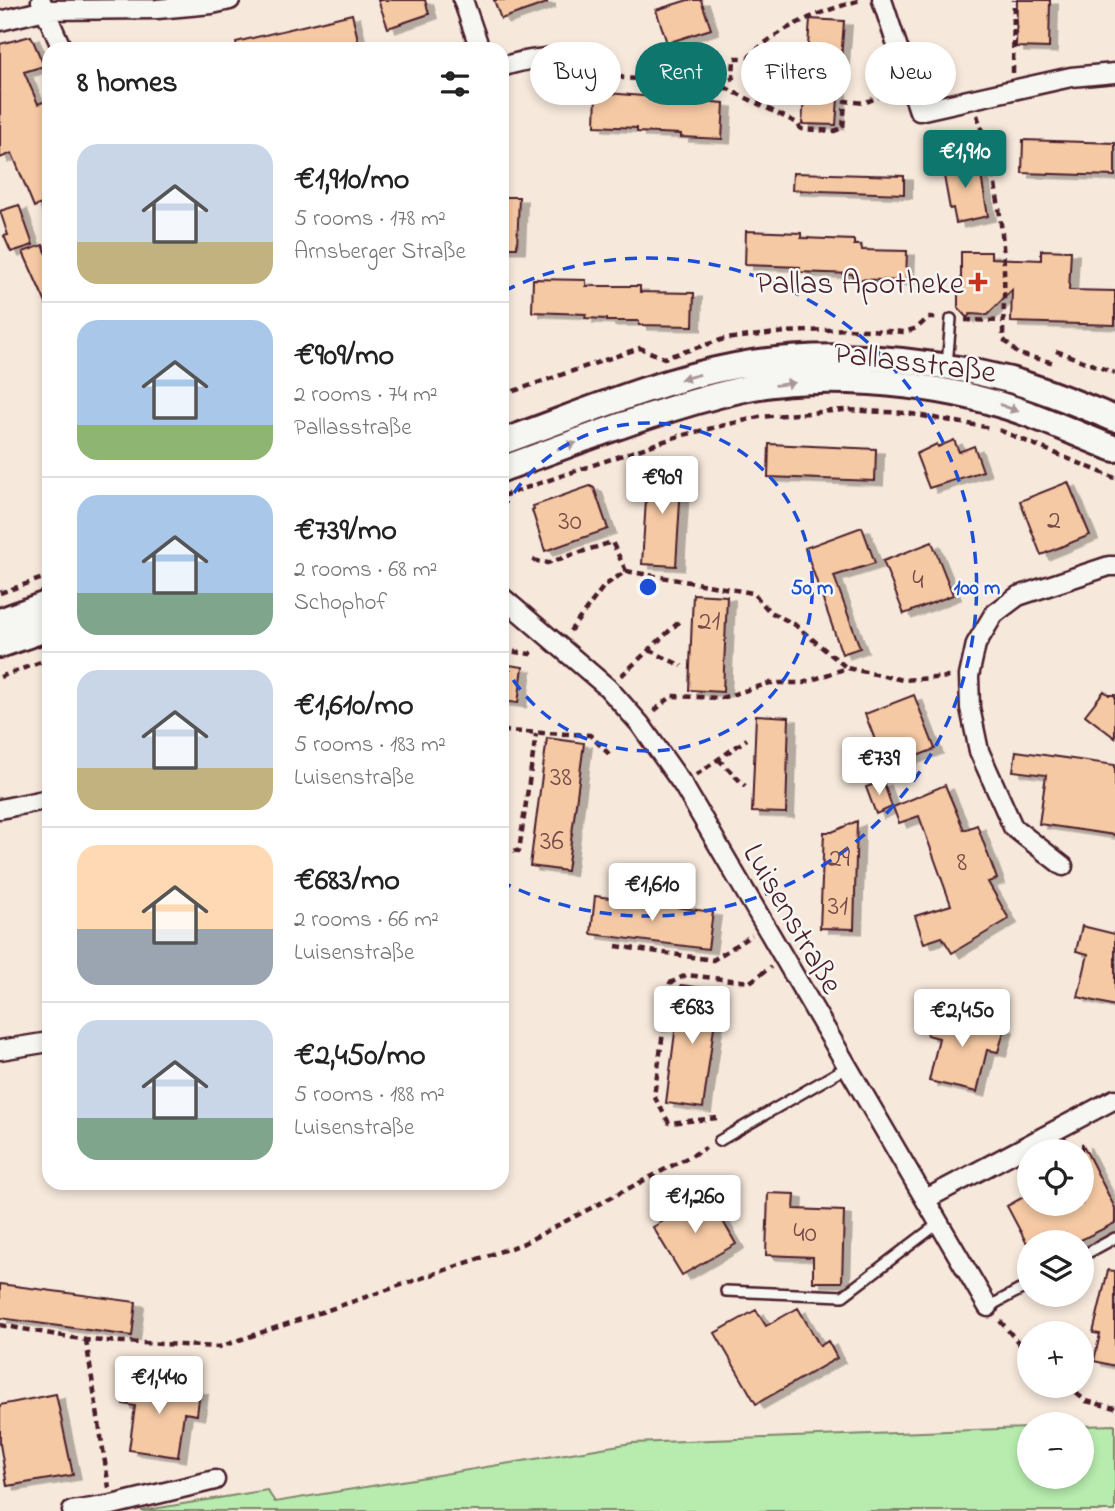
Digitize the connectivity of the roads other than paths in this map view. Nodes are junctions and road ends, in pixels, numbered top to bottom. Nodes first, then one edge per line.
1 (230, 0) edge
2 (463, 0) edge
3 (882, 0) edge
4 (43, 5) edge
5 (0, 21) edge
6 (59, 42) edge
7 (478, 42) edge
8 (530, 59) edge
9 (509, 65) edge
10 (1115, 72) edge
11 (951, 319) dead end
12 (946, 379) junction
13 (1115, 419) edge
14 (509, 440) edge
15 (1115, 449) edge
16 (509, 467) edge
17 (1115, 566) edge
18 (509, 603) edge
19 (42, 606) edge
20 (0, 621) edge
21 (42, 630) edge
22 (0, 645) edge
23 (42, 800) edge
24 (0, 809) edge
25 (1063, 866) dead end
26 (42, 1043) edge
27 (0, 1050) edge
28 (847, 1067) junction
29 (1115, 1100) edge
30 (719, 1141) road end
31 (926, 1199) junction
32 (939, 1223) junction
33 (1115, 1238) edge
34 (1094, 1249) edge
35 (726, 1291) dead end
36 (1017, 1291) edge
37 (988, 1307) joint
38 (215, 1480) dead end
39 (72, 1511) edge

1 - 4 street
2 - 7 street
3 - 10 street
4 - 5 street
4 - 6 street
8 - 9 street
11 - 12 lane
12 - 13 main road, Pallasstraße
12 -> 14 main road, Pallasstraße
12 -> 15 main road, Pallasstraße
16 -> 12 main road, Pallasstraße
17 - 25 street
18 - 28 street, Luisenstraße
19 - 20 main road
21 - 22 main road
23 - 24 street
26 - 27 street
28 - 30 lane
28 - 31 street, Luisenstraße
29 - 31 street
31 - 32 street, Luisenstraße
32 - 35 lane
32 - 37 street, Luisenstraße
33 - 34 lane
36 - 37 lane
38 - 39 street

